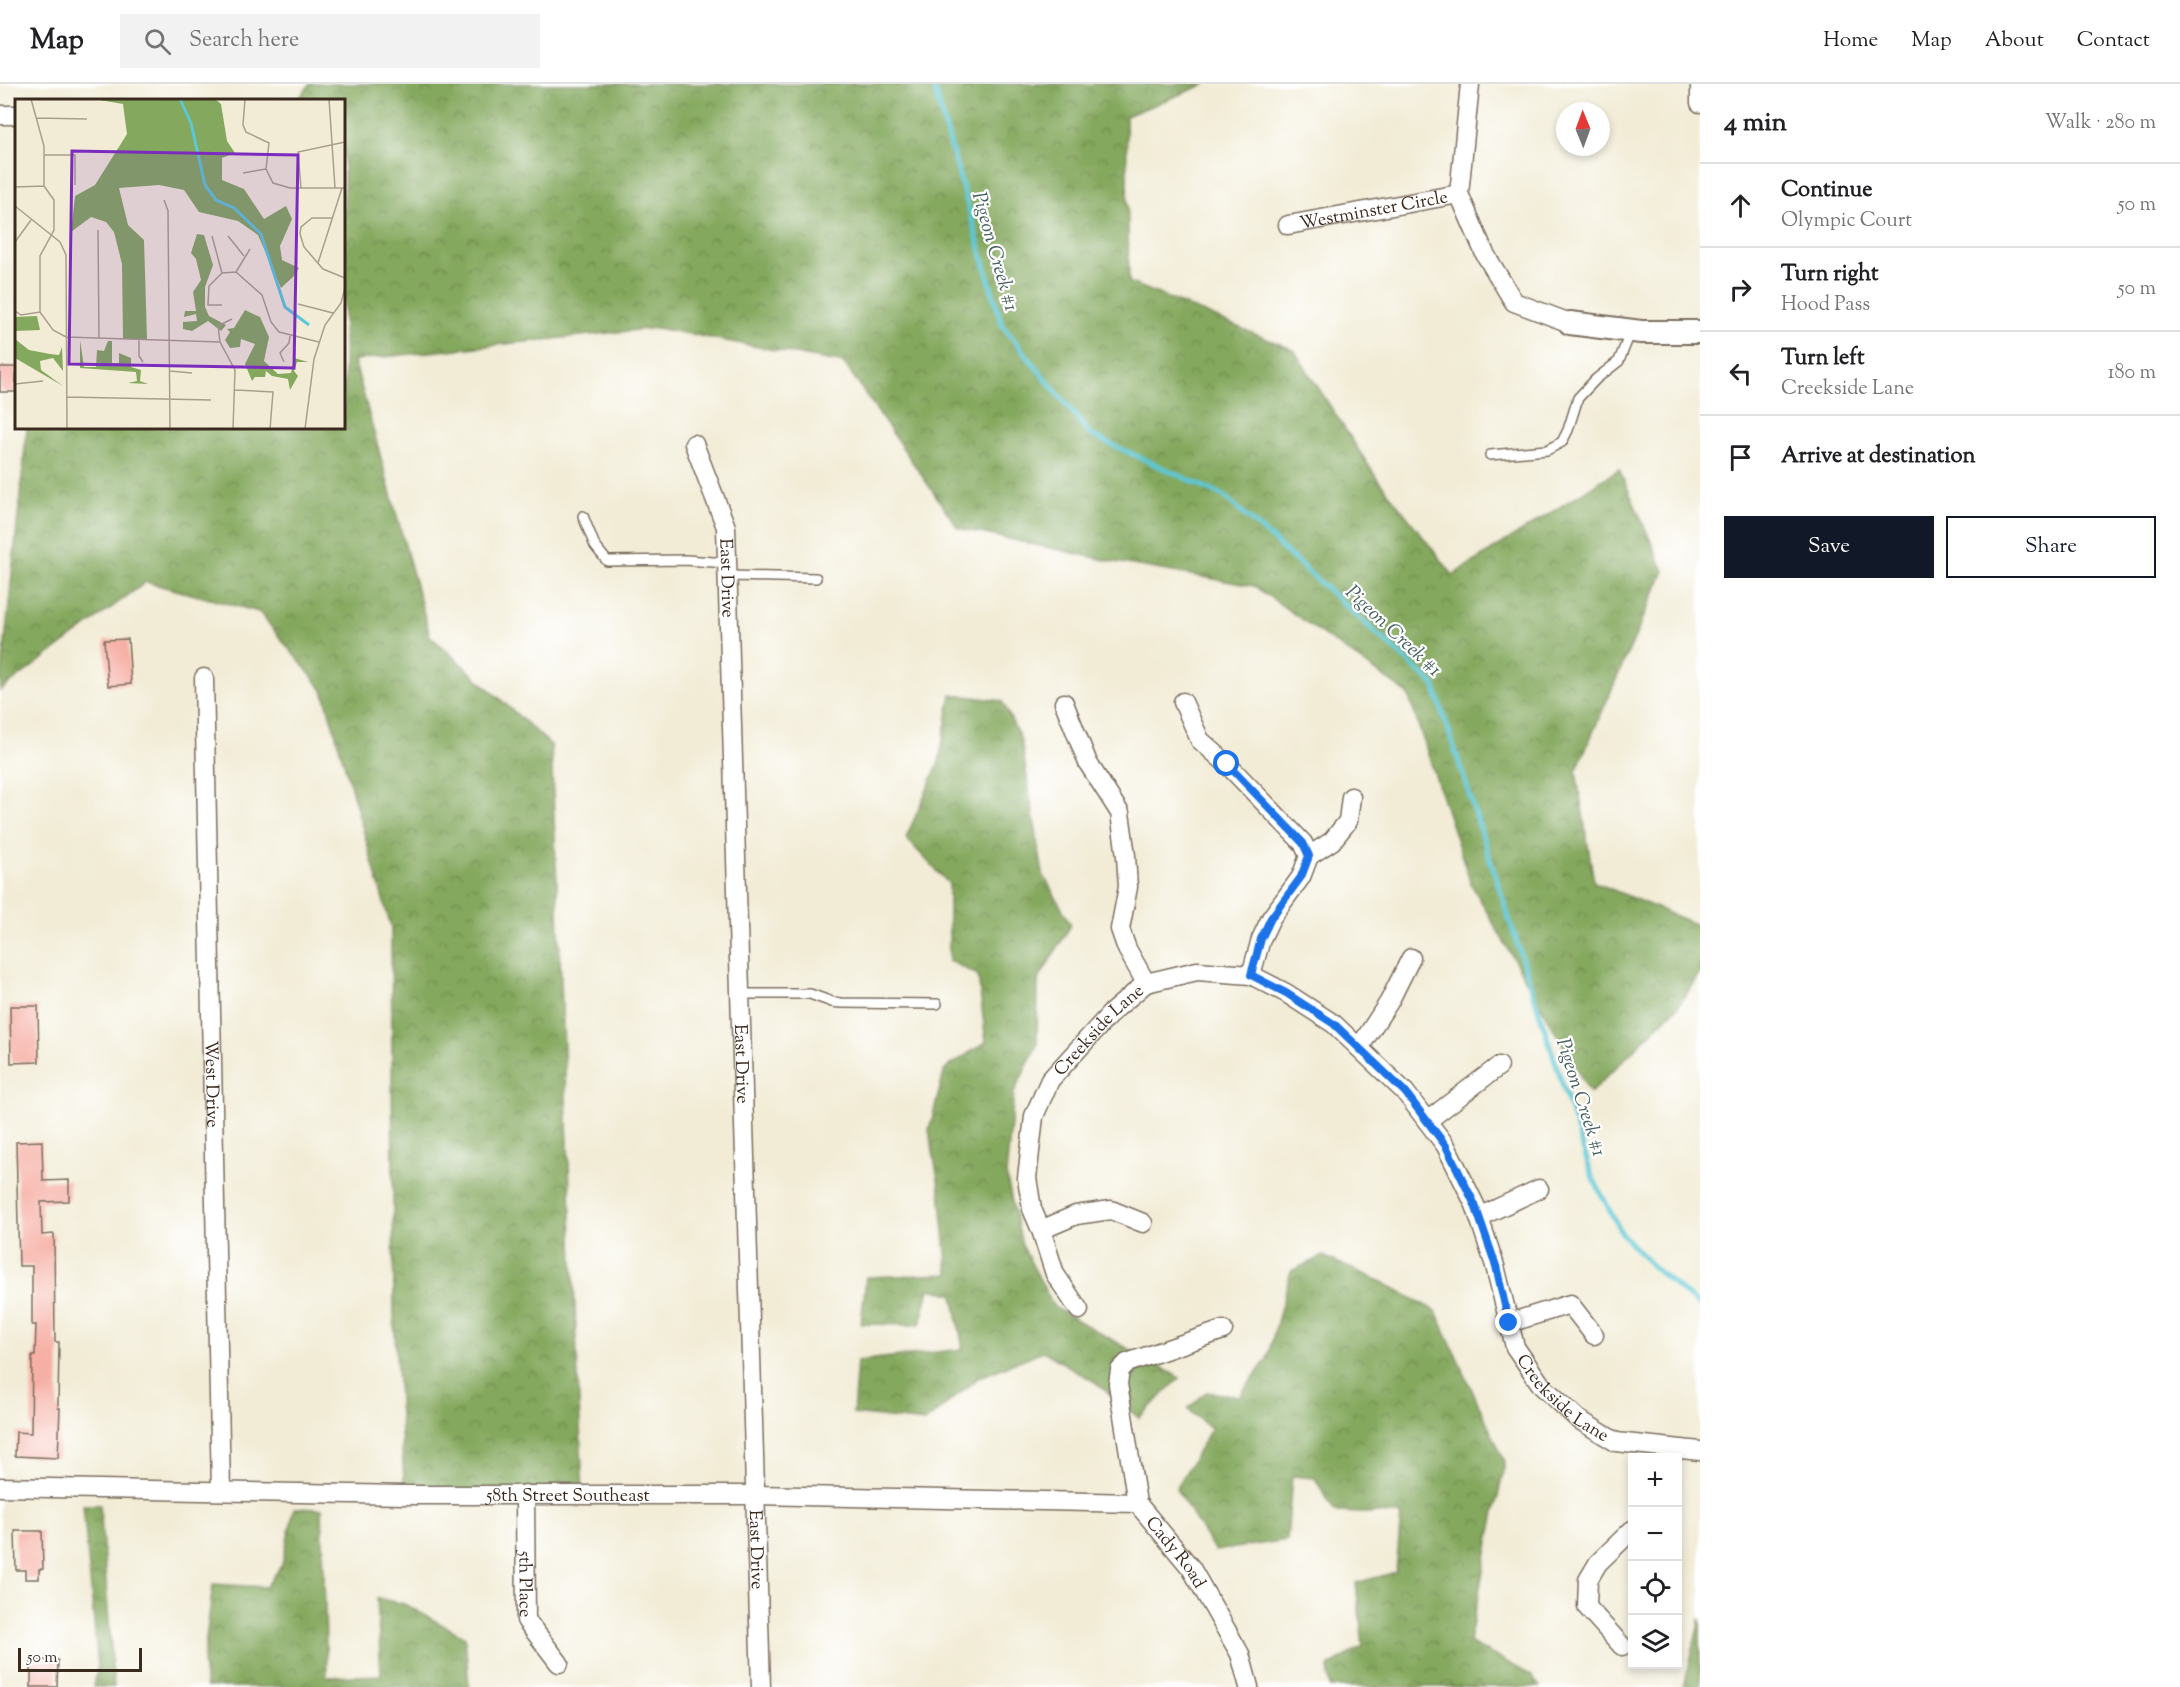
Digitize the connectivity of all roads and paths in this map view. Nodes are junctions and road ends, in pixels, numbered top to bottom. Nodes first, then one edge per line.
1 (1470, 84) edge
2 (1700, 84) edge
3 (1700, 104) edge
4 (1459, 194) junction
5 (1288, 225) dead end
6 (1570, 322) joint
7 (1630, 331) junction
8 (1700, 332) edge
9 (694, 444) dead end
10 (1490, 455) dead end
11 (584, 516) dead end
12 (728, 569) junction
13 (816, 578) dead end
14 (204, 678) dead end
15 (1183, 702) dead end
16 (1064, 703) dead end
17 (1351, 797) dead end
18 (1309, 856) junction
19 (1411, 958) dead end
20 (1251, 975) junction
21 (1146, 983) junction
22 (740, 994) junction
23 (937, 1004) dead end
24 (1359, 1048) junction
25 (1499, 1066) dead end
26 (1427, 1121) junction
27 (1539, 1189) dead end
28 (1479, 1217) junction
29 (1143, 1223) dead end
30 (1041, 1230) junction
31 (1079, 1310) dead end
32 (1509, 1323) junction
33 (1223, 1330) dead end
34 (1594, 1335) dead end
35 (1700, 1451) edge
36 (1660, 1453) edge
37 (0, 1487) edge
38 (221, 1491) junction
39 (525, 1494) junction
40 (756, 1495) junction
41 (1137, 1503) junction
42 (1628, 1534) edge
43 (1622, 1646) dead end
44 (559, 1663) dead end
45 (761, 1687) edge
46 (1249, 1687) edge

1 - 4 street
2 - 3 street
4 - 5 street, Westminster Circle
4 - 6 street
6 - 7 street
7 - 8 street
7 - 10 lane
9 - 12 street, East Drive
11 - 12 lane
12 - 13 lane
12 - 22 street, East Drive
14 - 38 street, West Drive
15 - 18 street
16 - 21 street
17 - 18 street
18 - 20 street
19 - 24 street
20 - 21 street, Creekside Lane
20 - 24 street, Creekside Lane
21 - 30 street, Creekside Lane
22 - 23 lane
22 - 40 street, East Drive
24 - 26 street, Creekside Lane
25 - 26 street
26 - 28 street, Creekside Lane
27 - 28 street
28 - 32 street, Creekside Lane
29 - 30 street
30 - 31 street, Creekside Lane
32 - 34 street
32 - 36 street, Creekside Lane
33 - 41 street, Cady Road
35 - 36 street, Creekside Lane
37 - 38 street, 58th Street Southeast
38 - 39 street, 58th Street Southeast
39 - 40 street, 58th Street Southeast
39 - 44 street, 5th Place
40 - 41 street, 58th Street Southeast
40 - 45 street, East Drive
41 - 46 street, Cady Road
42 - 43 street

